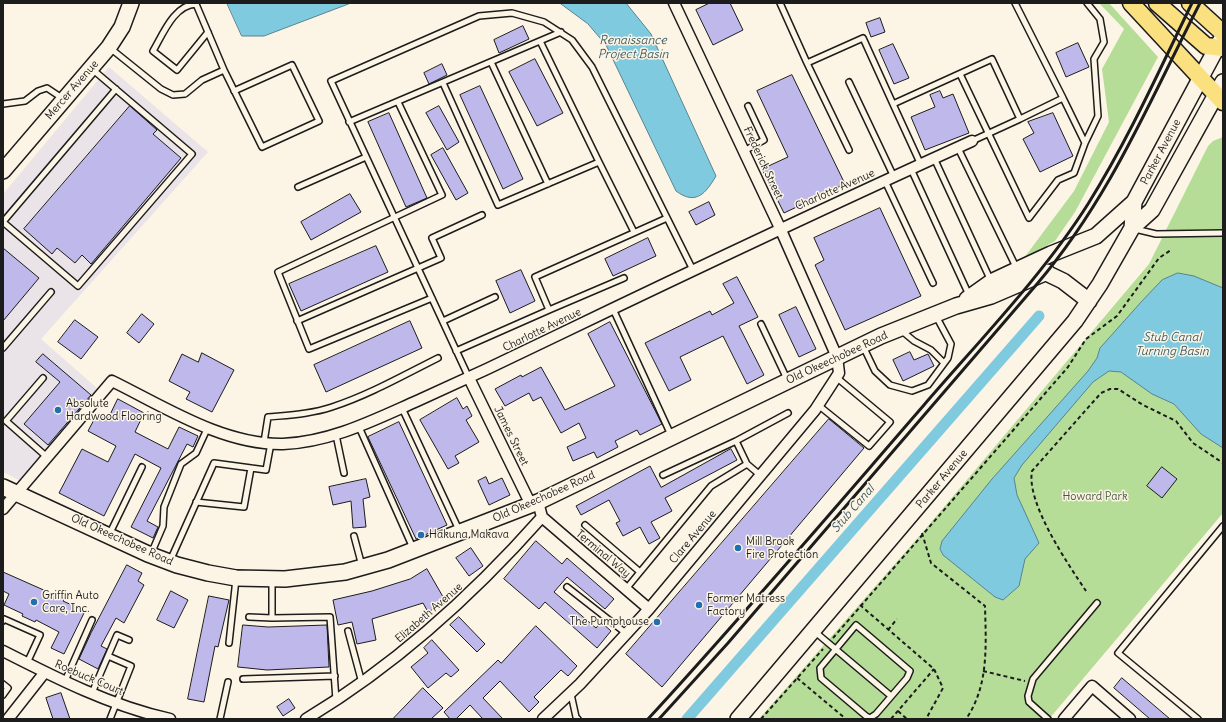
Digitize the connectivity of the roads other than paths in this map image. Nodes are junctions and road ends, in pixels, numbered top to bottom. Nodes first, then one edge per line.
1 (131, 3) edge
2 (674, 3) edge
3 (780, 3) edge
4 (1015, 3) edge
5 (1087, 3) edge
6 (1131, 3) edge
7 (1157, 3) edge
8 (1190, 3) edge
9 (208, 32) junction
10 (561, 32) junction
11 (1223, 33) edge
12 (540, 41) junction
13 (1221, 44) edge
14 (109, 47) junction
15 (491, 62) junction
16 (807, 63) junction
17 (91, 68) junction
18 (224, 70) junction
19 (960, 74) junction
20 (1201, 78) junction
21 (443, 82) junction
22 (849, 82) dead end
23 (116, 89) junction
24 (234, 91) junction
25 (1221, 93) edge
26 (1064, 98) junction
27 (64, 100) junction
28 (398, 102) junction
29 (3, 104) edge
30 (893, 104) junction
31 (748, 106) dead end
32 (1020, 119) junction
33 (349, 122) junction
34 (988, 134) junction
35 (972, 141) joint
36 (1085, 143) junction
37 (958, 148) junction
38 (849, 150) dead end
39 (744, 151) junction
40 (366, 157) junction
41 (934, 158) junction
42 (599, 162) junction
43 (921, 165) junction
44 (911, 169) junction
45 (3, 172) edge
46 (890, 179) junction
47 (548, 184) junction
48 (298, 187) dead end
49 (1134, 202) junction
50 (482, 215) dead end
51 (394, 217) junction
52 (667, 218) junction
53 (3, 222) edge
54 (780, 228) junction
55 (1132, 228) junction
56 (634, 232) junction
57 (1223, 233) edge
58 (1021, 268) junction
59 (418, 269) junction
60 (693, 270) junction
61 (1047, 272) junction
62 (624, 278) dead end
63 (991, 282) junction
64 (933, 283) dead end
65 (51, 292) dead end
66 (495, 297) dead end
67 (969, 297) junction
68 (432, 298) junction
69 (1089, 301) junction
70 (956, 306) junction
71 (613, 309) junction
72 (549, 310) junction
73 (935, 315) junction
74 (297, 321) junction
75 (442, 321) junction
76 (761, 324) dead end
77 (900, 329) junction
78 (863, 345) junction
79 (3, 348) edge
80 (456, 351) junction
81 (837, 357) junction
82 (438, 358) dead end
83 (944, 363) junction
84 (836, 377) junction
85 (43, 378) dead end
86 (469, 378) junction
87 (788, 380) junction
88 (818, 405) junction
89 (402, 408) junction
90 (788, 414) dead end
91 (208, 427) junction
92 (359, 427) junction
93 (336, 435) junction
94 (672, 437) junction
95 (736, 441) junction
96 (267, 442) junction
97 (47, 457) junction
98 (747, 464) junction
99 (142, 467) dead end
100 (251, 468) junction
101 (344, 473) dead end
102 (663, 475) dead end
103 (760, 475) junction
104 (10, 490) edge
105 (196, 502) junction
106 (535, 503) junction
107 (3, 509) edge
108 (542, 517) junction
109 (585, 525) dead end
110 (1223, 526) edge
111 (460, 532) junction
112 (108, 536) junction
113 (354, 536) dead end
114 (414, 550) junction
115 (150, 555) junction
116 (170, 562) junction
117 (362, 567) junction
118 (640, 572) junction
119 (236, 578) junction
120 (272, 579) junction
121 (567, 587) dead end
122 (626, 589) junction
123 (1097, 603) dead end
124 (649, 609) junction
125 (249, 616) dead end
126 (272, 618) junction
127 (92, 620) dead end
128 (3, 621) edge
129 (348, 631) dead end
130 (813, 631) junction
131 (627, 634) junction
132 (129, 640) dead end
133 (229, 643) dead end
134 (835, 650) junction
135 (3, 651) edge
136 (108, 656) junction
137 (27, 663) junction
138 (45, 672) junction
139 (335, 676) junction
140 (243, 679) dead end
141 (65, 681) junction
142 (228, 682) dead end
143 (362, 683) junction
144 (3, 684) edge
145 (570, 693) junction
146 (92, 694) junction
147 (3, 695) edge
148 (891, 696) junction
149 (336, 700) junction
150 (116, 703) junction
151 (546, 718) edge
152 (8, 719) edge
153 (110, 719) edge
154 (170, 719) edge
155 (220, 719) edge
156 (306, 719) edge
157 (578, 719) edge
158 (738, 719) edge
159 (1048, 719) edge
160 (1064, 719) edge
161 (1130, 719) edge
162 (1198, 719) edge

1 - 14 street, Mercer Avenue
2 - 39 street, Frederick Street
3 - 16 lane
4 - 26 lane
5 - 36 lane
6 - 20 main road
7 - 13 main road
8 - 11 main road
9 - 9 lane
9 - 18 lane
10 - 12 lane
10 - 33 lane
10 - 52 lane
12 - 15 lane
12 - 42 lane
13 - 20 street, Parker Avenue
14 - 17 street, Mercer Avenue
14 - 18 lane
15 - 21 lane
15 - 47 lane
16 - 30 lane
16 - 38 lane
17 - 23 lane
17 - 27 street, Mercer Avenue
18 - 24 lane
19 - 30 lane
19 - 32 lane
19 - 34 lane
20 - 25 main road
20 - 49 street, Parker Avenue
21 - 28 lane
21 - 47 lane
22 - 46 lane
23 - 53 lane
23 - 53 lane
24 - 24 lane
25 - 55 street, Parker Avenue
26 - 32 lane
26 - 36 lane
27 - 29 lane
27 - 45 street, Mercer Avenue
28 - 33 lane
28 - 51 lane
30 - 43 lane
31 - 39 lane
32 - 34 lane
33 - 40 lane
34 - 35 lane
34 - 36 lane
35 - 37 street, Charlotte Avenue
37 - 41 street, Charlotte Avenue
37 - 58 lane
39 - 54 street, Frederick Street
40 - 48 lane
40 - 51 lane
41 - 43 street, Charlotte Avenue
41 - 63 lane
42 - 47 lane
42 - 56 lane
43 - 44 street, Charlotte Avenue
44 - 46 street, Charlotte Avenue
44 - 67 lane
46 - 54 street, Charlotte Avenue
46 - 64 lane
49 - 55 street, Parker Avenue
49 - 58 street, Old Okeechobee Road
50 - 59 lane
51 - 59 lane
51 - 74 lane
52 - 56 lane
52 - 60 lane
54 - 60 street, Charlotte Avenue
54 - 81 street, Frederick Street
55 - 57 lane
55 - 69 street, Parker Avenue
56 - 72 lane
58 - 61 street
58 - 63 street, Old Okeechobee Road
59 - 68 lane
59 - 74 lane
60 - 71 street, Charlotte Avenue
61 - 69 street
61 - 70 street, Old Okeechobee Road
62 - 72 lane
63 - 67 street, Old Okeechobee Road
65 - 79 lane
66 - 75 lane
67 - 70 street, Old Okeechobee Road
68 - 74 lane
68 - 75 lane
69 - 130 street, Parker Avenue
70 - 73 street, Old Okeechobee Road
71 - 86 street, Charlotte Avenue
71 - 94 lane
72 - 80 lane
73 - 77 street, Old Okeechobee Road
73 - 83 lane
75 - 80 lane
76 - 87 lane
77 - 78 street, Old Okeechobee Road
77 - 83 lane
78 - 81 street, Old Okeechobee Road
78 - 83 lane
80 - 86 lane
81 - 84 street, Clare Avenue
81 - 87 street, Old Okeechobee Road
82 - 96 lane
84 - 88 street, Clare Avenue
84 - 88 lane
85 - 97 lane
86 - 89 street, Charlotte Avenue
86 - 106 street, James Street
87 - 94 street, Old Okeechobee Road
88 - 103 street, Clare Avenue
89 - 92 street, Charlotte Avenue
89 - 111 lane
90 - 95 lane
91 - 96 street, Charlotte Avenue
91 - 97 street, Charlotte Avenue
91 - 115 lane
92 - 93 street, Charlotte Avenue
92 - 114 lane
93 - 96 street, Charlotte Avenue
93 - 101 lane
94 - 106 street, Old Okeechobee Road
95 - 98 lane
95 - 102 lane
96 - 100 lane
97 - 104 street
98 - 103 lane
98 - 118 lane
99 - 112 lane
100 - 105 lane
100 - 105 lane
103 - 124 street, Clare Avenue
104 - 107 street
104 - 112 street, Old Okeechobee Road
105 - 116 lane
106 - 108 street
106 - 111 street, Old Okeechobee Road
108 - 122 street, Terminal Way
108 - 143 street, Elizabeth Avenue
109 - 118 lane
110 - 162 lane
111 - 114 street, Old Okeechobee Road
112 - 115 street, Old Okeechobee Road
113 - 117 lane
114 - 117 street, Old Okeechobee Road
115 - 116 street, Old Okeechobee Road
116 - 119 street, Old Okeechobee Road
117 - 120 street, Old Okeechobee Road
118 - 122 lane
119 - 120 street, Old Okeechobee Road
119 - 133 lane
120 - 126 lane
121 - 131 lane
122 - 124 street, Terminal Way
123 - 159 lane
124 - 131 street, Clare Avenue
125 - 126 lane
126 - 139 lane
127 - 141 lane
128 - 137 lane
129 - 143 lane
130 - 134 lane
130 - 158 street, Parker Avenue
131 - 145 street, Clare Avenue
132 - 136 lane
134 - 148 lane
134 - 148 lane
134 - 148 lane
135 - 137 street, Roebuck Court
136 - 146 lane
136 - 150 lane
137 - 138 street, Roebuck Court
138 - 141 street, Roebuck Court
138 - 152 street
139 - 140 lane
139 - 149 lane
141 - 146 street, Roebuck Court
142 - 155 lane
143 - 149 street, Elizabeth Avenue
144 - 147 lane
145 - 151 street, Clare Avenue
145 - 157 lane
146 - 150 street, Roebuck Court
149 - 156 street, Elizabeth Avenue
150 - 153 lane
150 - 154 street, Roebuck Court
160 - 161 street

